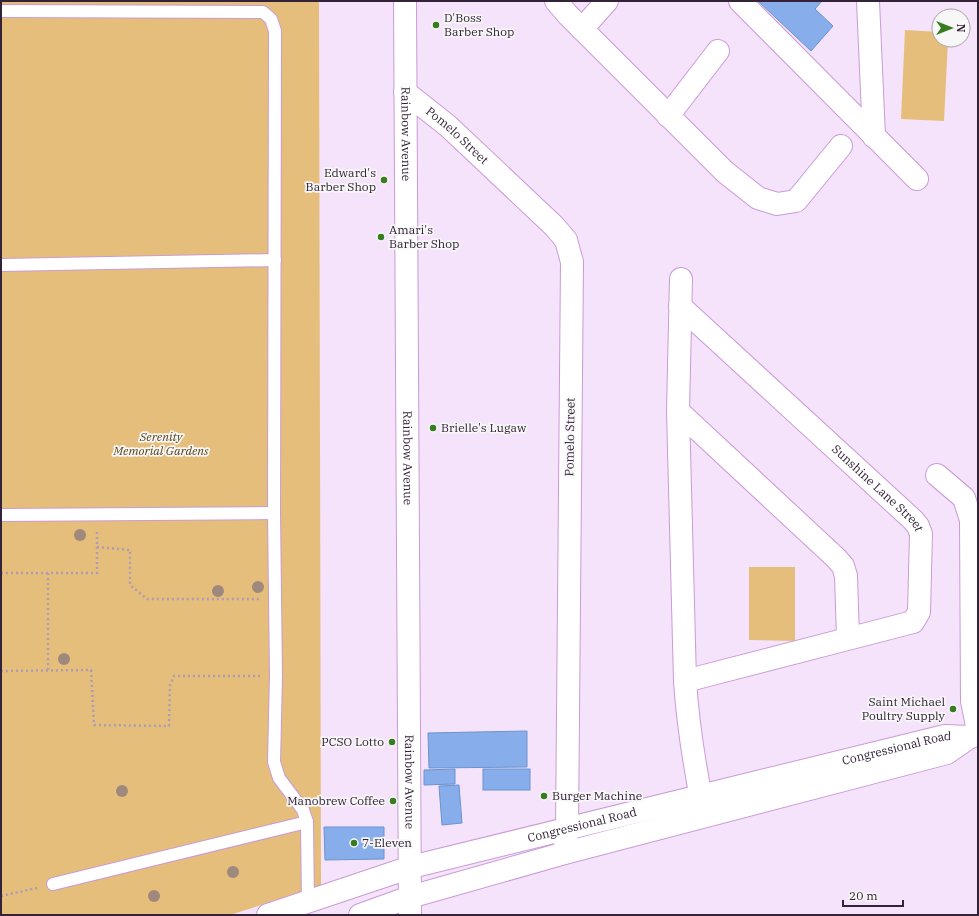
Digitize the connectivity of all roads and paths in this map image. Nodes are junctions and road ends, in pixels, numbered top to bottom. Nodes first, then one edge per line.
1 (405, 1) edge
2 (556, 1) edge
3 (607, 1) edge
4 (740, 1) edge
5 (868, 1) edge
6 (1, 11) edge
7 (582, 29) junction
8 (718, 51) dead end
9 (405, 92) junction
10 (668, 116) junction
11 (874, 137) junction
12 (841, 146) dead end
13 (917, 180) dead end
14 (275, 260) junction
15 (1, 265) edge
16 (681, 279) dead end
17 (680, 306) junction
18 (678, 411) junction
19 (937, 475) dead end
20 (274, 513) junction
21 (97, 514) junction
22 (1, 515) edge
23 (97, 547) junction
24 (1, 573) edge
25 (48, 573) junction
26 (275, 599) junction
27 (848, 638) junction
28 (48, 670) junction
29 (1, 671) edge
30 (276, 676) junction
31 (685, 681) junction
32 (975, 700) edge
33 (975, 734) edge
34 (703, 806) junction
35 (307, 822) junction
36 (567, 830) junction
37 (564, 853) junction
38 (411, 868) junction
39 (53, 884) joint
40 (1, 896) edge
41 (308, 903) junction
42 (410, 906) edge
43 (268, 915) edge
44 (360, 915) edge

1 - 9 street, Rainbow Avenue
2 - 7 street
3 - 7 street
4 - 11 street
5 - 11 street
6 - 14 lane
7 - 10 street
8 - 10 street
9 - 36 street, Pomelo Street
9 - 38 street, Rainbow Avenue
10 - 12 street
11 - 13 street
14 - 15 lane
14 - 20 lane
16 - 17 street
17 - 18 street
17 - 27 street, Sunshine Lane Street
18 - 27 street
18 - 31 street
19 - 32 street
20 - 21 lane
20 - 26 lane
21 - 22 lane
21 - 23 path
23 - 25 path
23 - 26 path
24 - 25 path
25 - 28 path
26 - 30 lane
27 - 31 street, Sunshine Lane Street
28 - 29 path
28 - 30 path
30 - 35 lane
31 - 34 street
32 - 33 street
33 - 34 street, Congressional Road
34 - 36 street, Congressional Road
34 - 37 street, Congressional Road
35 - 39 lane
35 - 41 lane
36 - 37 street, Pomelo Street
36 - 38 street, Congressional Road
37 - 42 street, Congressional Road
38 - 41 street, Congressional Road
38 - 42 street, Rainbow Avenue
39 - 40 path
41 - 43 street, Congressional Road
42 - 44 street, Congressional Road

